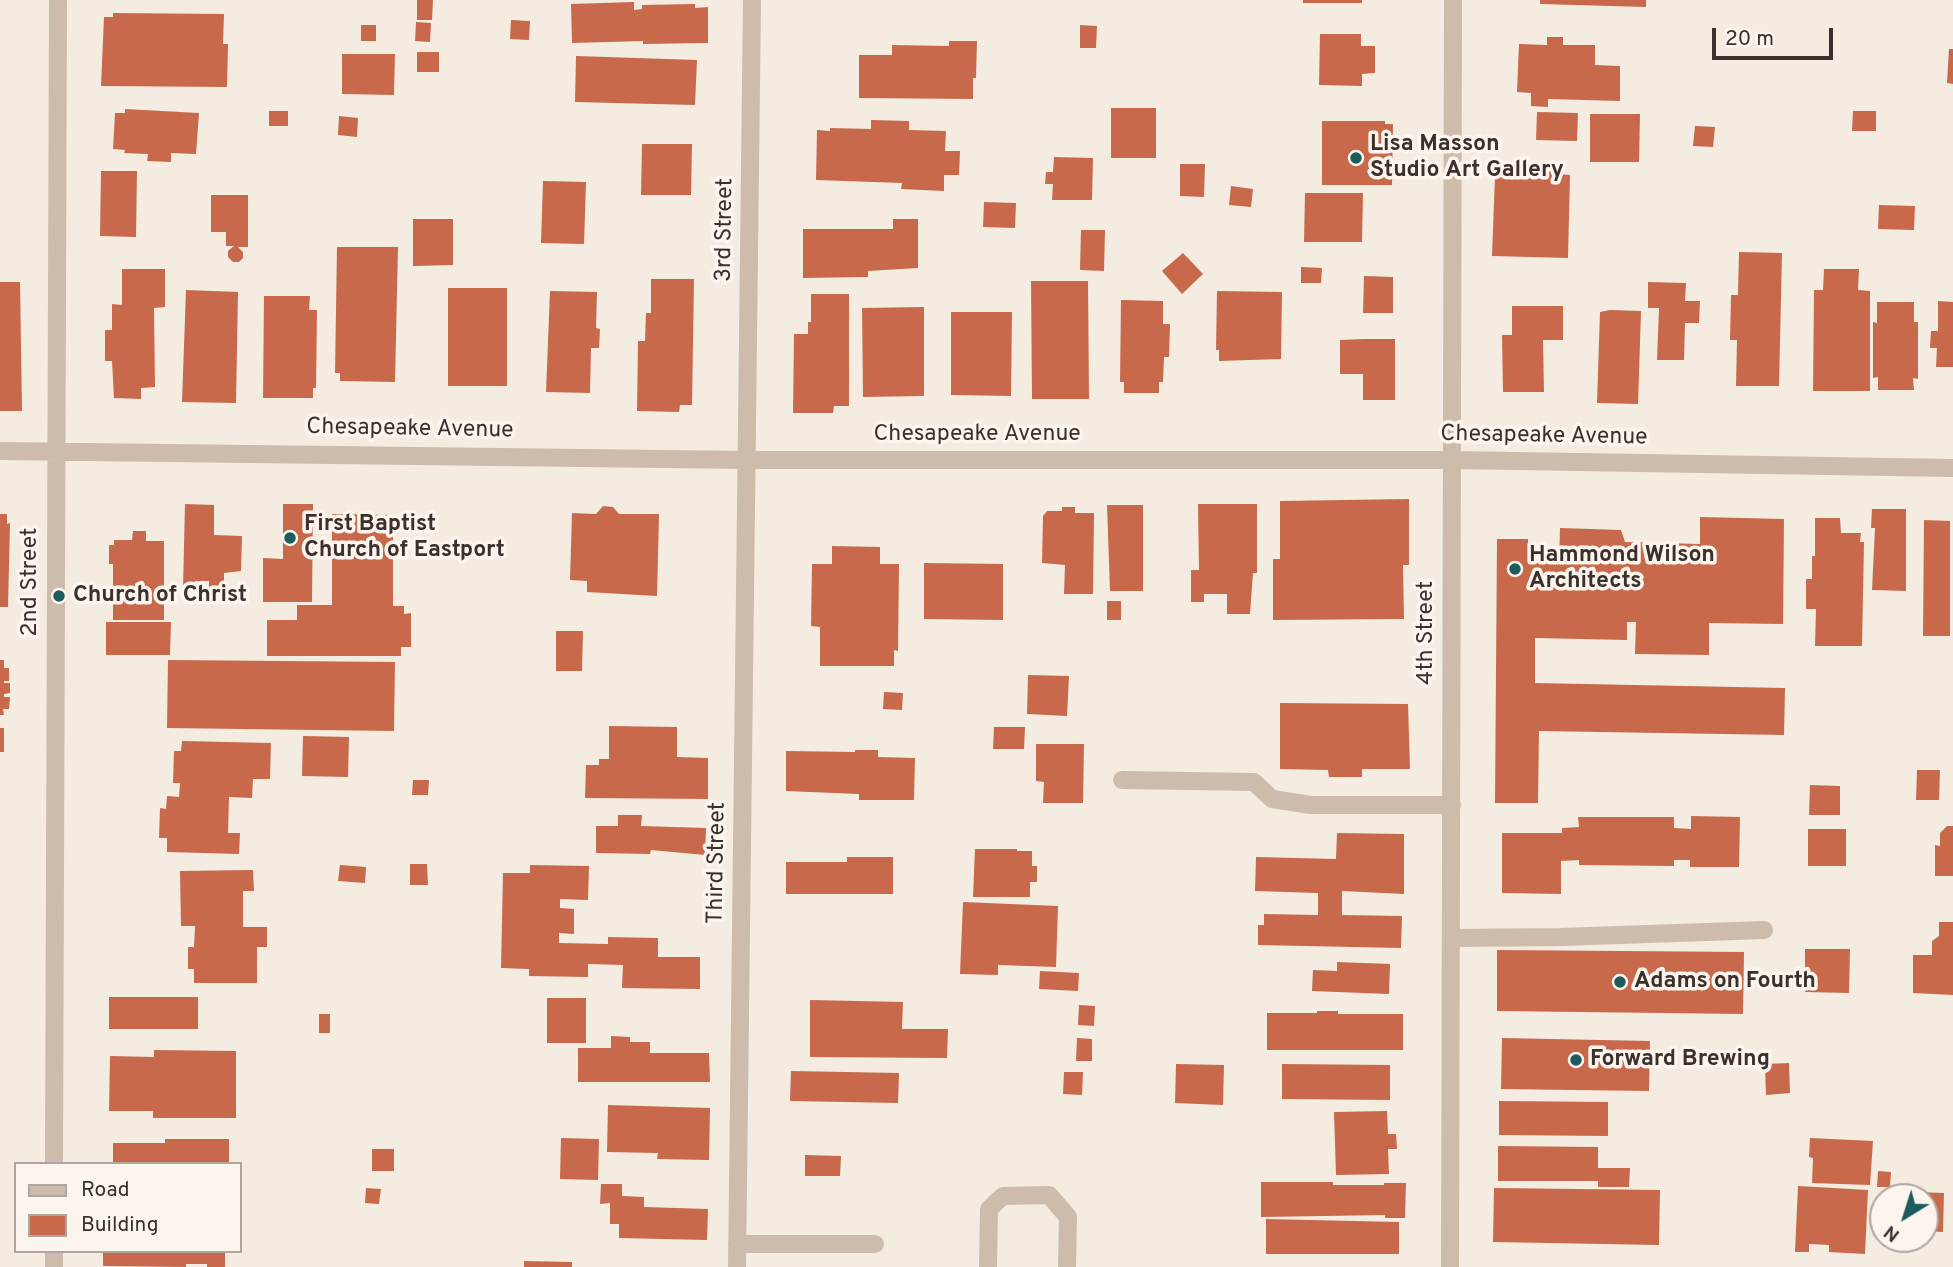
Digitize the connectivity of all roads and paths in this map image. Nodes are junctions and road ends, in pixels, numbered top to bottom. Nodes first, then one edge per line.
1 (58, 0) edge
2 (752, 0) edge
3 (1453, 0) edge
4 (55, 450) junction
5 (0, 451) edge
6 (748, 460) junction
7 (1452, 460) junction
8 (1953, 468) edge
9 (1122, 780) dead end
10 (1452, 805) junction
11 (1764, 930) dead end
12 (1451, 938) junction
13 (54, 1162) edge
14 (737, 1244) junction
15 (875, 1244) dead end
16 (737, 1267) edge
17 (988, 1267) edge
18 (1067, 1267) edge
19 (1450, 1267) edge

1 - 4 street, 2nd Street
2 - 6 street, 3rd Street
3 - 7 street, 4th Street
4 - 5 street, Chesapeake Avenue
4 - 6 street, Chesapeake Avenue
4 - 13 street, 2nd Street
6 - 7 street, Chesapeake Avenue
6 - 14 street, Third Street
7 - 8 street, Chesapeake Avenue
7 - 10 street, 4th Street
9 - 10 street
10 - 12 street, 4th Street
11 - 12 street
12 - 19 street, 4th Street
14 - 15 street
14 - 16 street, Third Street
17 - 18 street

